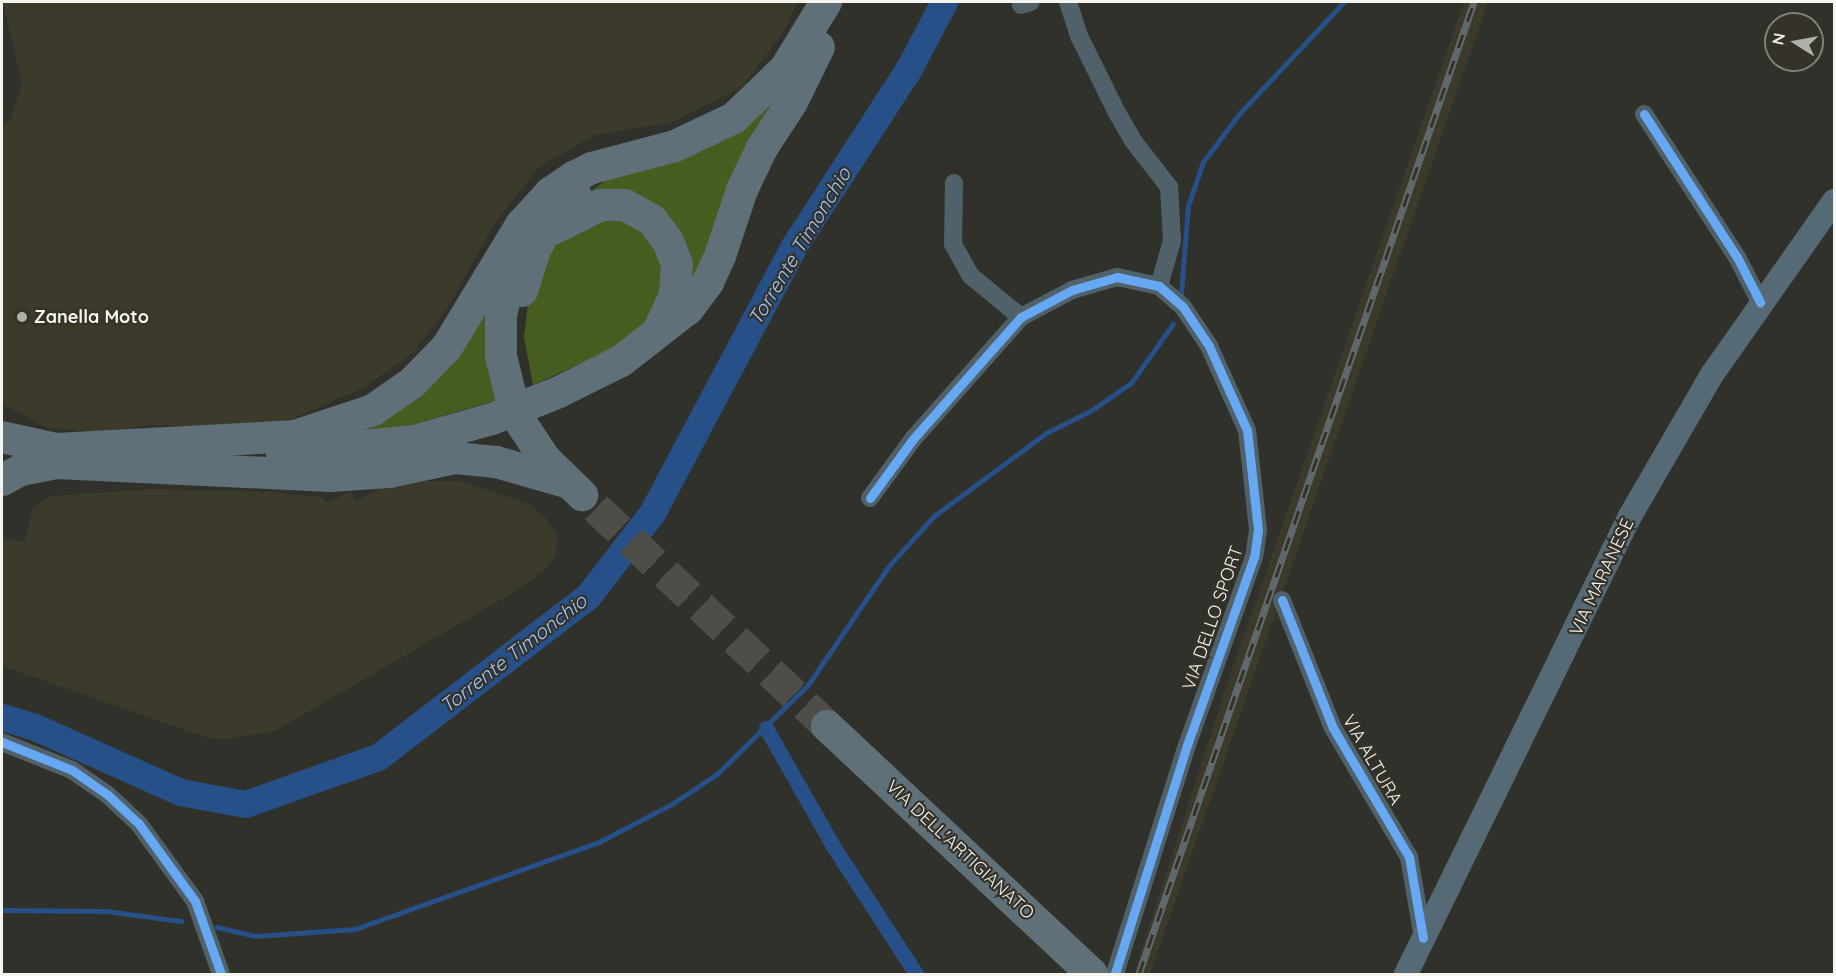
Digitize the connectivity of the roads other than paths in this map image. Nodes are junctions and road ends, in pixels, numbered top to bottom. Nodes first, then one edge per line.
1 (826, 2) edge
2 (837, 2) edge
3 (1068, 2) edge
4 (1644, 114) dead end
5 (642, 152) junction
6 (574, 177) junction
7 (954, 183) dead end
8 (1834, 201) edge
9 (535, 250) junction
10 (1171, 296) junction
11 (1760, 302) junction
12 (1021, 317) junction
13 (652, 340) junction
14 (2, 436) edge
15 (56, 456) junction
16 (2, 480) edge
17 (583, 496) junction
18 (870, 498) dead end
19 (1282, 600) dead end
20 (827, 726) tunnel mouth
21 (2, 742) edge
22 (1423, 938) junction
23 (1092, 974) edge
24 (221, 975) edge
25 (1115, 975) edge
26 (1406, 975) edge

1 - 5 highway
2 - 13 highway
3 - 10 street
4 - 11 street
5 - 6 highway
5 - 9 highway
6 - 15 highway
6 - 17 highway
7 - 12 street
8 - 11 main road, VIA MARANESE
9 - 13 highway
9 - 17 highway
10 - 12 street
10 - 25 street, VIA DELLO SPORT
11 - 22 main road, VIA MARANESE
12 - 18 street
13 - 15 highway, bridge
14 - 15 highway
15 - 16 highway
15 - 17 highway
19 - 22 street, VIA ALTURA
20 - 23 highway, VIA DELL'ARTIGIANATO
21 - 24 street
22 - 26 main road, VIA MARANESE

